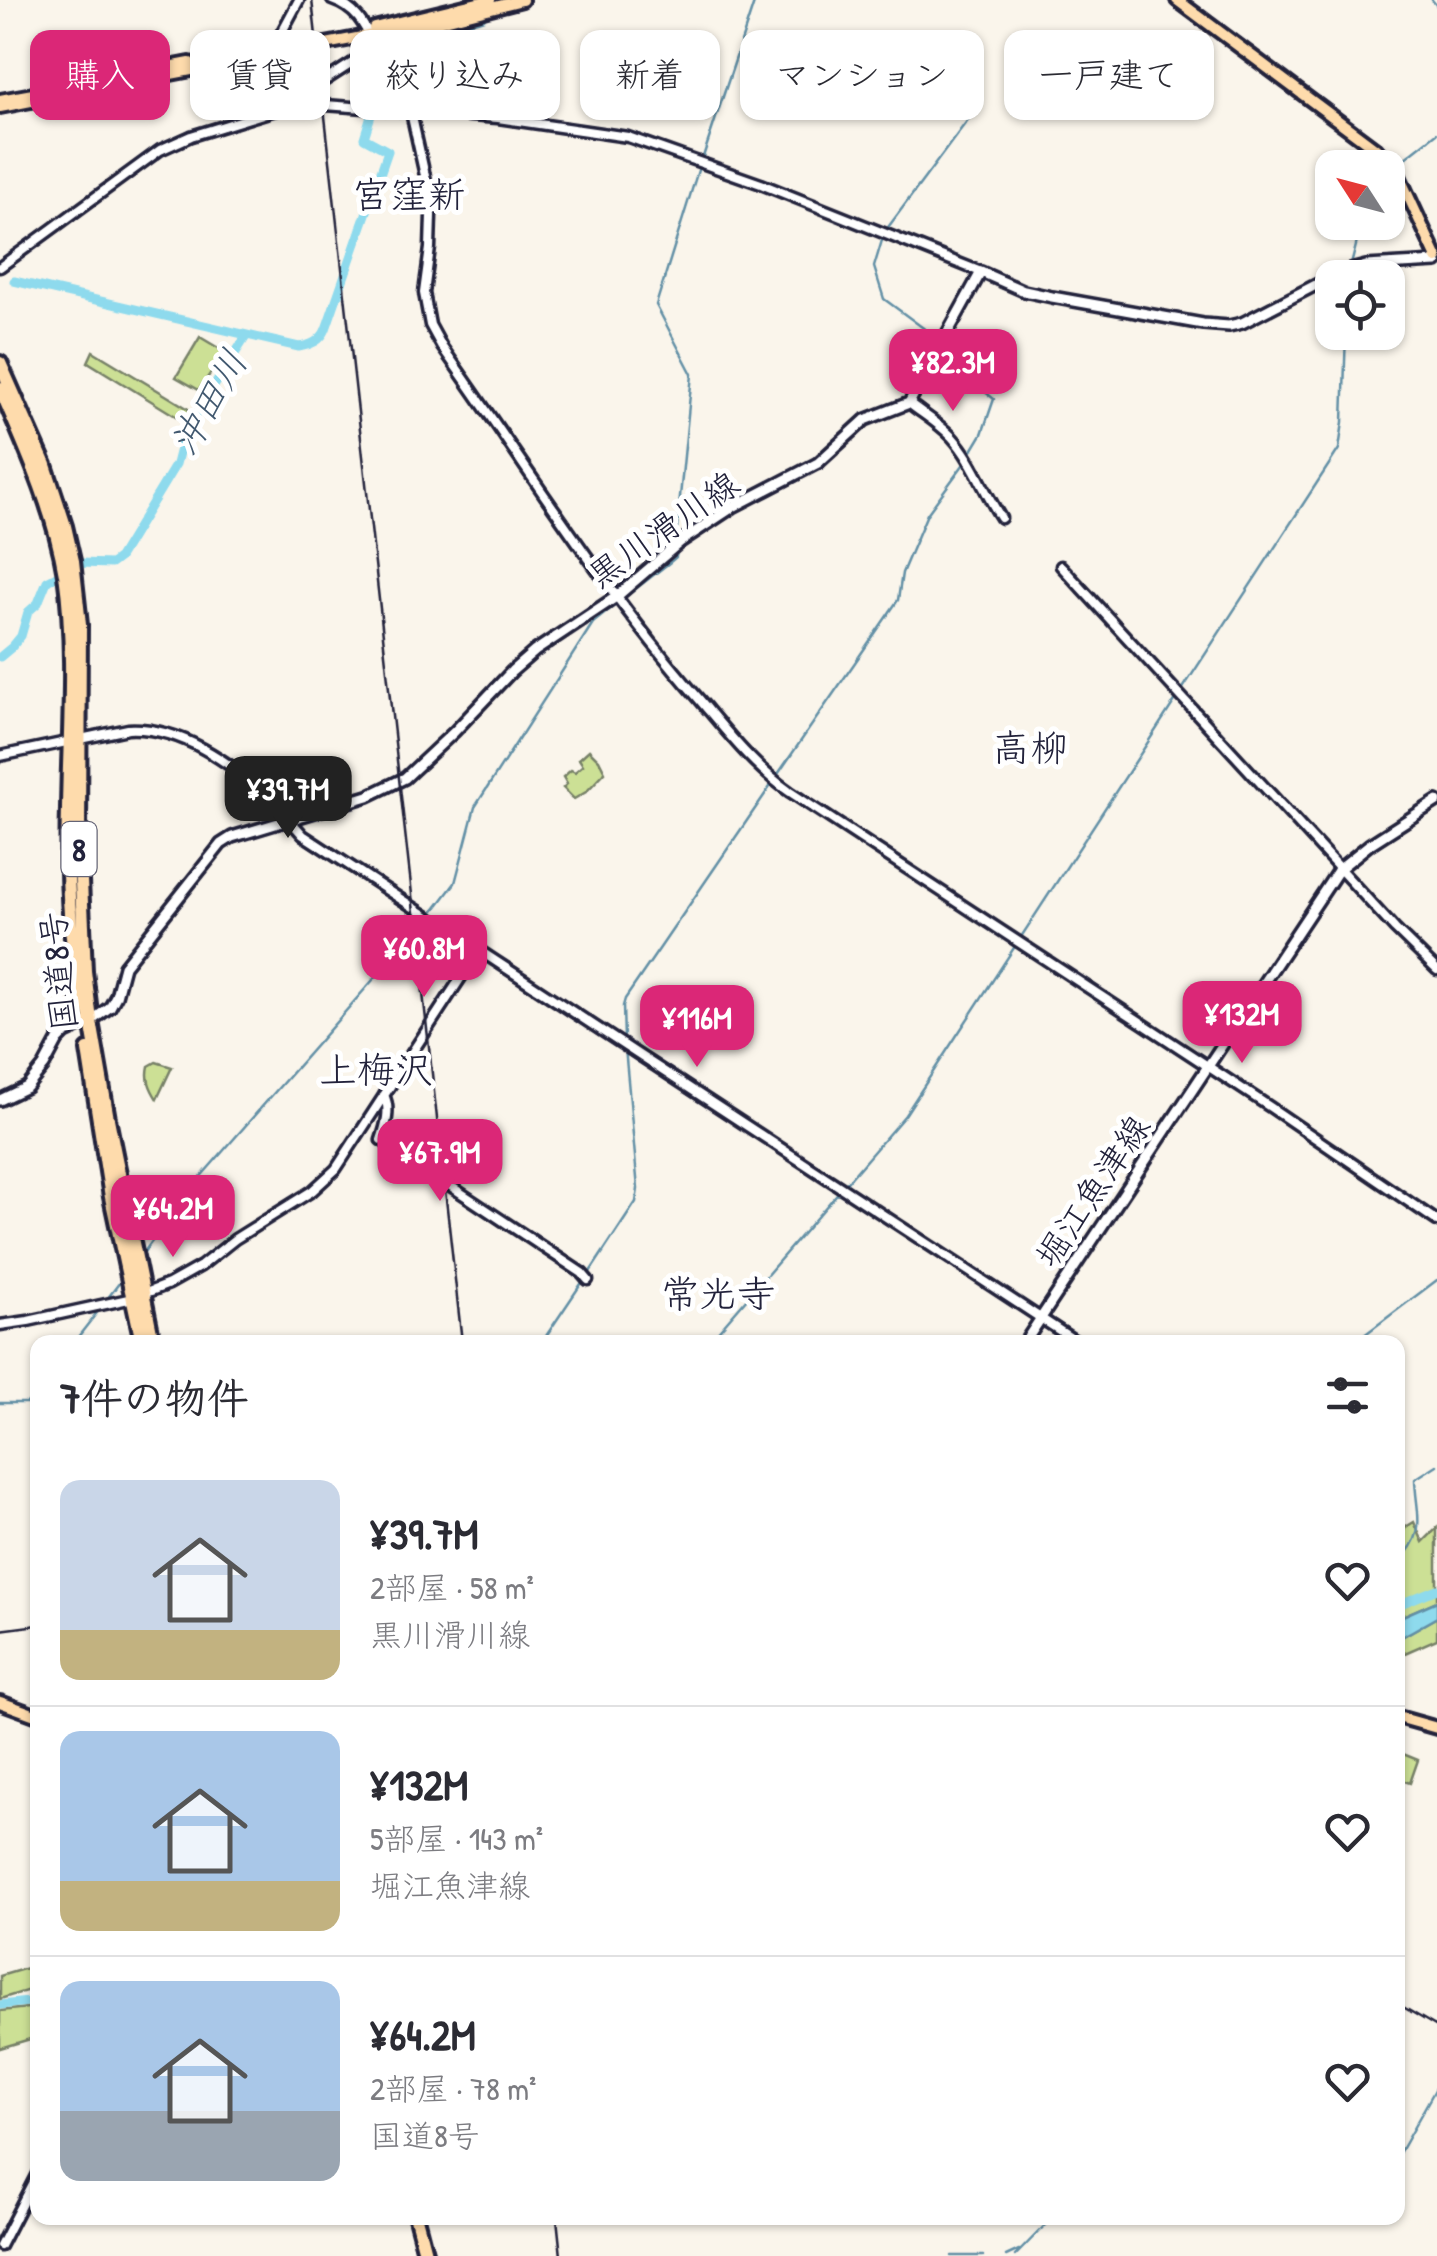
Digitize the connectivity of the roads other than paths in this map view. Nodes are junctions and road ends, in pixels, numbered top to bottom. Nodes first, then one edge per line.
1 (299, 0) edge
2 (332, 0) edge
3 (490, 0) edge
4 (522, 0) edge
5 (1178, 0) edge
6 (282, 30) edge
7 (366, 30) edge
8 (379, 30) edge
9 (388, 30) edge
10 (350, 36) edge
11 (190, 64) edge
12 (0, 103) edge
13 (243, 120) edge
14 (413, 120) edge
15 (519, 120) edge
16 (1437, 260) edge
17 (0, 267) edge
18 (981, 272) junction
19 (0, 363) edge
20 (0, 388) edge
21 (908, 403) junction
22 (1000, 518) dead end
23 (1060, 566) dead end
24 (616, 597) junction
25 (74, 741) junction
26 (0, 756) edge
27 (1437, 801) edge
28 (292, 819) junction
29 (1339, 868) junction
30 (478, 950) junction
31 (1437, 970) edge
32 (88, 1022) junction
33 (1208, 1066) junction
34 (384, 1095) junction
35 (0, 1100) edge
36 (1437, 1222) edge
37 (588, 1280) dead end
38 (138, 1296) junction
39 (1040, 1319) junction
40 (0, 1325) edge
41 (141, 1335) edge
42 (150, 1335) edge
43 (1029, 1335) edge
44 (1066, 1335) edge
45 (0, 1702) edge
46 (30, 1713) edge
47 (1405, 1719) edge
48 (1437, 1728) edge
49 (30, 2188) edge
50 (418, 2225) edge
51 (428, 2225) edge
52 (0, 2246) edge
53 (426, 2256) edge
54 (435, 2256) edge

1 - 6 street
2 - 7 street
3 - 8 main road
4 - 9 main road
5 - 16 main road
10 - 12 main road
11 - 12 main road
13 - 17 street
14 - 24 street
15 - 18 street
16 - 18 main road
18 - 21 main road
19 - 25 highway, 国道8号 / 8
20 - 25 highway, 国道8号 / 8
21 - 22 street
21 - 24 main road, 黒川滑川線
23 - 29 street
24 - 28 main road, 黒川滑川線
24 - 33 street
25 - 26 street
25 - 28 street
25 - 32 highway, 国道8号 / 8
27 - 29 main road, 堀江魚津線
28 - 30 street
28 - 32 main road, 黒川滑川線
29 - 31 street
29 - 33 main road, 堀江魚津線
30 - 34 street
30 - 39 street
32 - 35 main road, 黒川滑川線
32 - 38 highway, 国道8号 / 8
33 - 36 street
33 - 39 main road, 堀江魚津線
34 - 37 street
34 - 38 street
38 - 40 street
38 - 41 highway, 国道8号 / 8
38 - 42 highway, 国道8号 / 8
39 - 43 main road, 堀江魚津線
39 - 44 street
45 - 46 main road
47 - 48 main road
49 - 52 street
50 - 53 highway
51 - 54 highway

